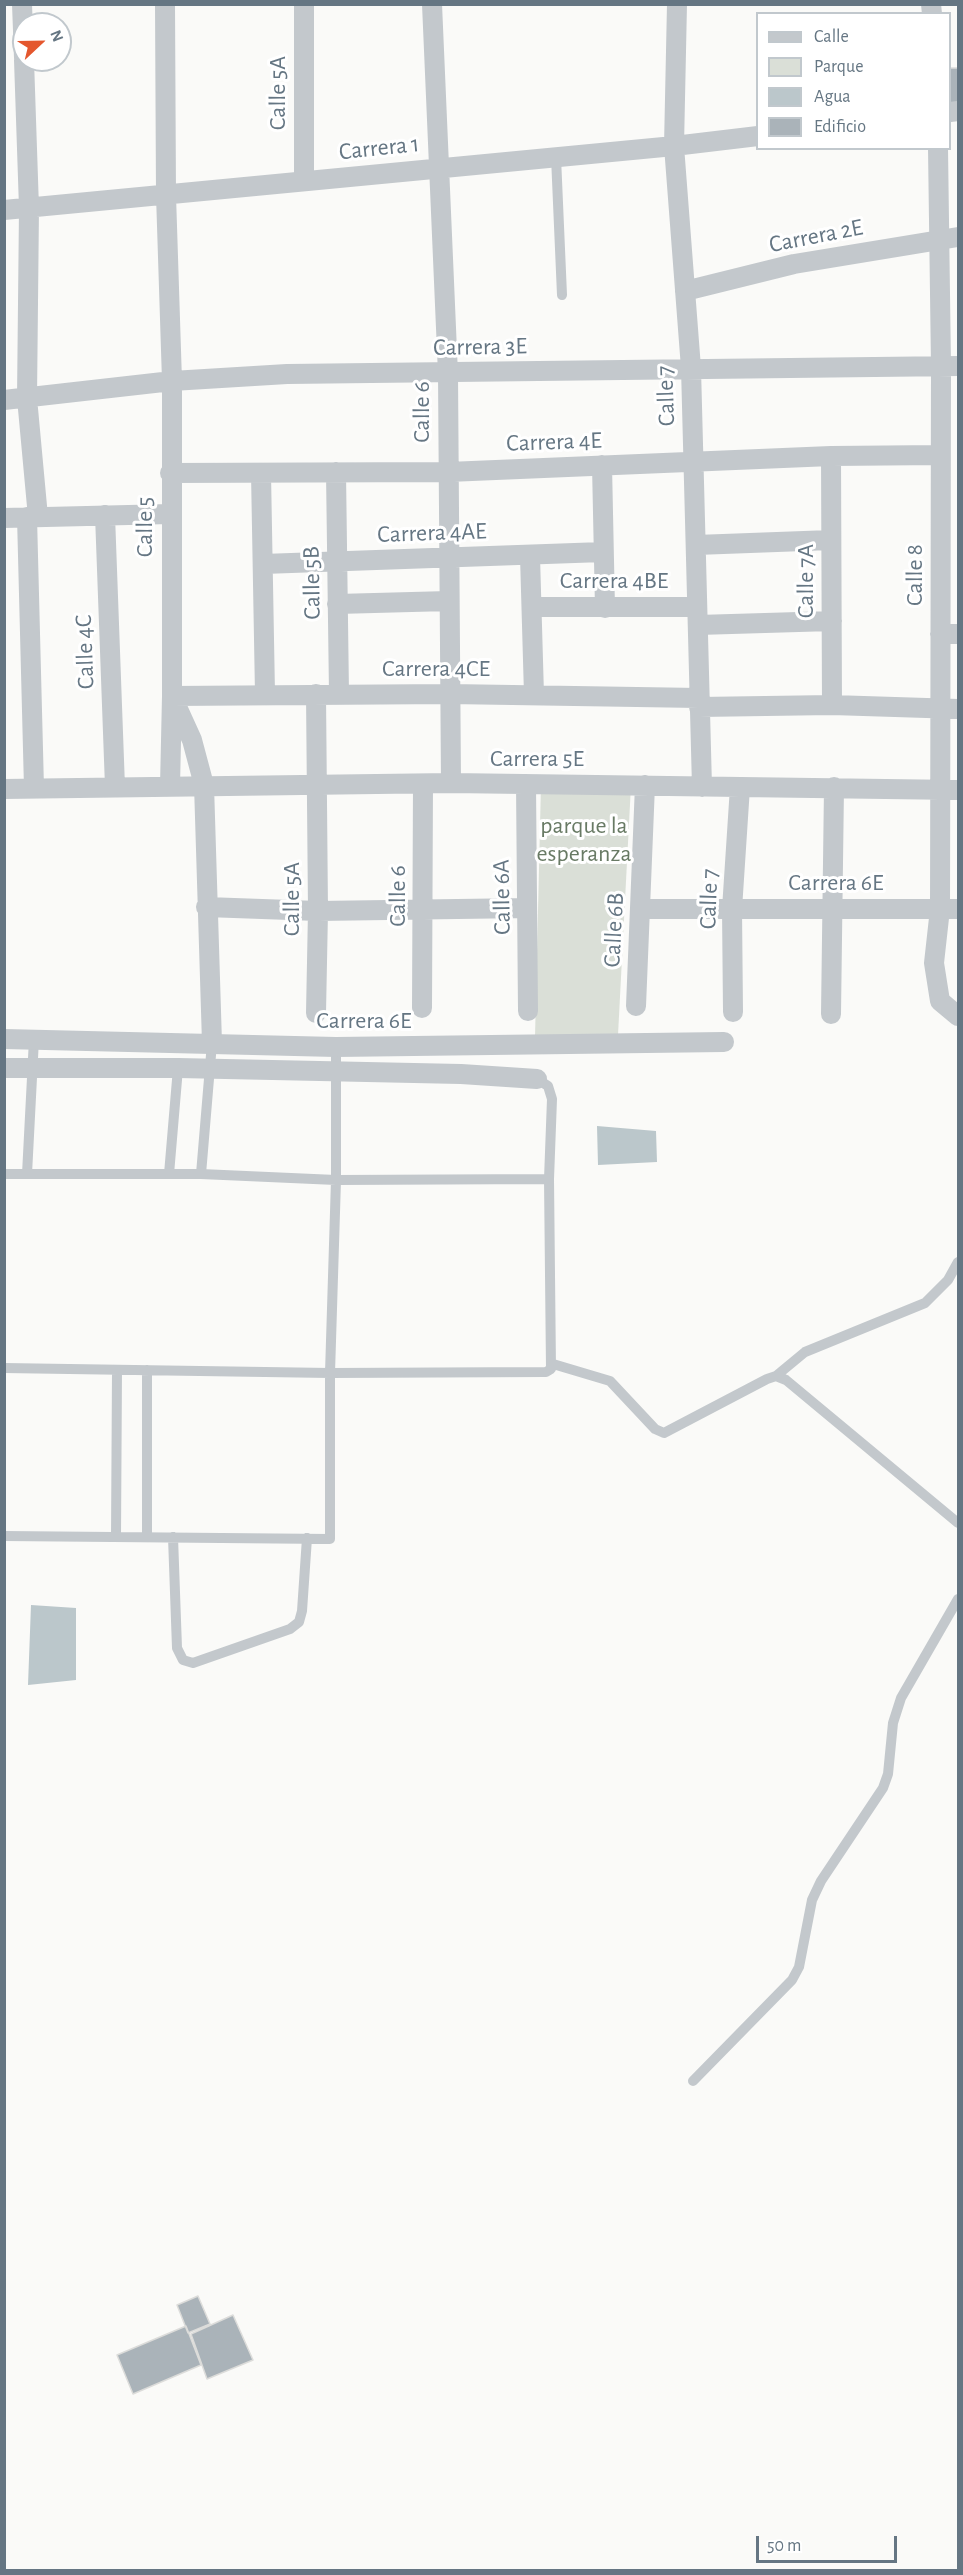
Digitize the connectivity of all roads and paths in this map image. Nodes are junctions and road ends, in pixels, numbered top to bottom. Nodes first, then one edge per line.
1 (165, 4) edge
2 (304, 4) edge
3 (432, 4) edge
4 (677, 4) edge
5 (24, 72) edge
6 (756, 136) edge
7 (674, 146) junction
8 (938, 150) edge
9 (556, 157) junction
10 (440, 168) junction
11 (304, 181) junction
12 (166, 195) junction
13 (29, 208) junction
14 (4, 210) edge
15 (958, 237) edge
16 (939, 240) junction
17 (685, 291) junction
18 (562, 295) dead end
19 (950, 366) edge
20 (691, 368) junction
21 (448, 374) junction
22 (172, 381) junction
23 (27, 398) junction
24 (4, 400) edge
25 (940, 455) junction
26 (831, 456) junction
27 (693, 461) junction
28 (602, 465) junction
29 (336, 472) junction
30 (448, 472) junction
31 (170, 473) junction
32 (261, 473) junction
33 (170, 514) junction
34 (105, 515) junction
35 (32, 517) junction
36 (4, 518) edge
37 (831, 540) junction
38 (696, 545) junction
39 (603, 552) junction
40 (530, 556) junction
41 (449, 558) junction
42 (337, 561) junction
43 (263, 564) junction
44 (449, 601) junction
45 (337, 604) junction
46 (532, 607) junction
47 (605, 608) junction
48 (697, 616) junction
49 (832, 621) junction
50 (949, 634) edge
51 (266, 694) junction
52 (316, 694) junction
53 (339, 694) junction
54 (450, 694) junction
55 (534, 695) junction
56 (172, 696) junction
57 (699, 703) junction
58 (832, 705) junction
59 (949, 708) edge
60 (451, 783) junction
61 (423, 784) junction
62 (526, 784) junction
63 (204, 785) junction
64 (318, 785) junction
65 (645, 785) junction
66 (170, 786) junction
67 (115, 787) junction
68 (702, 787) junction
69 (740, 787) junction
70 (834, 787) junction
71 (4, 789) edge
72 (34, 789) junction
73 (949, 790) edge
74 (206, 907) junction
75 (424, 908) junction
76 (527, 908) junction
77 (641, 909) junction
78 (732, 909) junction
79 (832, 909) junction
80 (949, 909) edge
81 (318, 910) junction
82 (636, 1006) dead end
83 (422, 1008) dead end
84 (528, 1011) dead end
85 (733, 1012) dead end
86 (316, 1013) dead end
87 (831, 1014) dead end
88 (958, 1016) edge
89 (4, 1039) edge
90 (34, 1039) junction
91 (176, 1041) junction
92 (724, 1042) dead end
93 (212, 1043) junction
94 (461, 1046) junction
95 (336, 1047) junction
96 (398, 1047) junction
97 (4, 1068) edge
98 (33, 1068) junction
99 (178, 1068) junction
100 (211, 1070) junction
101 (336, 1072) junction
102 (397, 1073) junction
103 (461, 1074) junction
104 (537, 1079) joint
105 (4, 1174) edge
106 (27, 1174) junction
107 (169, 1174) junction
108 (201, 1174) junction
109 (549, 1179) junction
110 (336, 1180) junction
111 (958, 1262) edge
112 (553, 1364) junction
113 (4, 1368) edge
114 (117, 1370) junction
115 (147, 1370) junction
116 (330, 1373) junction
117 (776, 1376) junction
118 (958, 1523) edge
119 (4, 1536) edge
120 (116, 1537) junction
121 (147, 1537) junction
122 (173, 1537) junction
123 (307, 1538) junction
124 (958, 1599) edge
125 (693, 2081) dead end

1 - 12 street, Calle 5
2 - 11 street, Calle 5A
3 - 10 street, Calle 6
4 - 7 street, Calle 7
5 - 13 street
6 - 7 street, Carrera 1
7 - 9 street, Carrera 1
7 - 17 street, Calle 7
8 - 16 street, Calle 8
9 - 10 street, Carrera 1
9 - 18 lane
10 - 11 street, Carrera 1
10 - 21 street, Calle 6
11 - 12 street, Carrera 1
12 - 13 street, Carrera 1
12 - 22 street, Calle 5
13 - 14 street, Carrera 1
13 - 23 street
15 - 16 street, Carrera 2E
16 - 17 street, Carrera 2E
16 - 19 street, Calle 8
17 - 20 street, Calle 7
19 - 20 street, Carrera 3E
19 - 25 street, Calle 8
20 - 21 street, Carrera 3E
20 - 27 street, Calle 7
21 - 22 street, Carrera 3E
21 - 30 street, Calle 6
22 - 23 street, Carrera 3E
22 - 31 street, Calle 5
23 - 24 street, Carrera 3E
23 - 35 street
25 - 26 street, Carrera 4E
25 - 50 street, Calle 8
26 - 27 street, Carrera 4E
26 - 37 street, Calle 7A
27 - 28 street, Carrera 4E
27 - 38 street, Calle 7
28 - 30 street, Carrera 4E
28 - 39 street
29 - 30 street, Carrera 4E
29 - 32 street, Carrera 4E
29 - 42 street, Calle 5B
30 - 41 street, Calle 6
31 - 32 street, Carrera 4E
31 - 33 street, Calle 5
32 - 43 street
33 - 34 street
33 - 56 street, Calle 5
34 - 35 street
34 - 67 street, Calle 4C
35 - 36 street
35 - 72 street
37 - 38 street
37 - 49 street, Calle 7A
38 - 48 street, Calle 7
39 - 40 street, Carrera 4AE
39 - 47 street
40 - 41 street, Carrera 4AE
40 - 46 street
41 - 42 street, Carrera 4AE
41 - 44 street, Calle 6
42 - 43 street, Carrera 4AE
42 - 45 street, Calle 5B
43 - 51 street
44 - 45 street
44 - 54 street, Calle 6
45 - 53 street, Calle 5B
46 - 47 street, Carrera 4BE
46 - 55 street
47 - 48 street, Carrera 4BE
48 - 49 street, Carrera 4BE
48 - 57 street, Calle 7
49 - 58 street, Calle 7A
50 - 59 street, Calle 8
51 - 52 street, Carrera 4CE
51 - 56 street, Carrera 4CE
52 - 53 street, Carrera 4CE
52 - 64 street, Calle 5A
53 - 54 street, Carrera 4CE
54 - 55 street, Carrera 4CE
54 - 60 street, Calle 6
55 - 57 street, Carrera 4CE
56 - 63 street, Calle 5
56 - 66 street
57 - 58 street, Carrera 4CE
57 - 68 street, Calle 7
58 - 59 street, Carrera 4CE
59 - 73 street, Calle 8
60 - 61 street, Carrera 5E
60 - 62 street, Carrera 5E
61 - 64 street, Carrera 5E
61 - 75 street, Calle 6
62 - 65 street, Carrera 5E
62 - 76 street, Calle 6A
63 - 64 street, Carrera 5E
63 - 66 street, Carrera 5E
63 - 74 street, Calle 5
64 - 81 street, Calle 5A
65 - 68 street, Carrera 5E
65 - 77 street, Calle 6B
66 - 67 street, Carrera 5E
67 - 72 street, Carrera 5E
68 - 69 street, Carrera 5E
69 - 70 street, Carrera 5E
69 - 78 street, Calle 7
70 - 73 street, Carrera 5E
70 - 79 street
71 - 72 street, Carrera 5E
73 - 80 street, Calle 8
74 - 81 street
74 - 93 street, Calle 5
75 - 76 street
75 - 81 street
75 - 83 street, Calle 6
76 - 84 street, Calle 6A
77 - 78 street, Carrera 6E
77 - 82 street, Calle 6B
78 - 79 street, Carrera 6E
78 - 85 street, Calle 7
79 - 80 street, Carrera 6E
79 - 87 street
80 - 88 street, Calle 8
81 - 86 street, Calle 5A
89 - 90 street, Carrera 6E
90 - 91 street, Carrera 6E
90 - 98 lane
91 - 93 street, Carrera 6E
91 - 99 street
92 - 94 street, Carrera 6E
93 - 95 street, Carrera 6E
93 - 100 lane
94 - 96 street, Carrera 6E
94 - 103 street
95 - 96 street, Carrera 6E
95 - 101 lane
96 - 102 street
97 - 98 street
98 - 99 street
98 - 106 lane
99 - 100 street
99 - 107 lane
100 - 101 street
100 - 108 lane
101 - 102 street
101 - 110 lane
102 - 103 street
103 - 104 street
104 - 109 lane
105 - 106 lane
106 - 107 lane
107 - 108 lane
108 - 110 lane
109 - 110 lane
109 - 112 lane
110 - 116 lane
111 - 117 lane
112 - 116 lane
112 - 117 lane
113 - 114 lane
114 - 115 lane
114 - 120 lane
115 - 116 lane
115 - 121 lane
116 - 123 lane
117 - 118 lane
119 - 120 lane
120 - 121 lane
121 - 122 lane
122 - 123 lane
122 - 123 lane
124 - 125 lane

